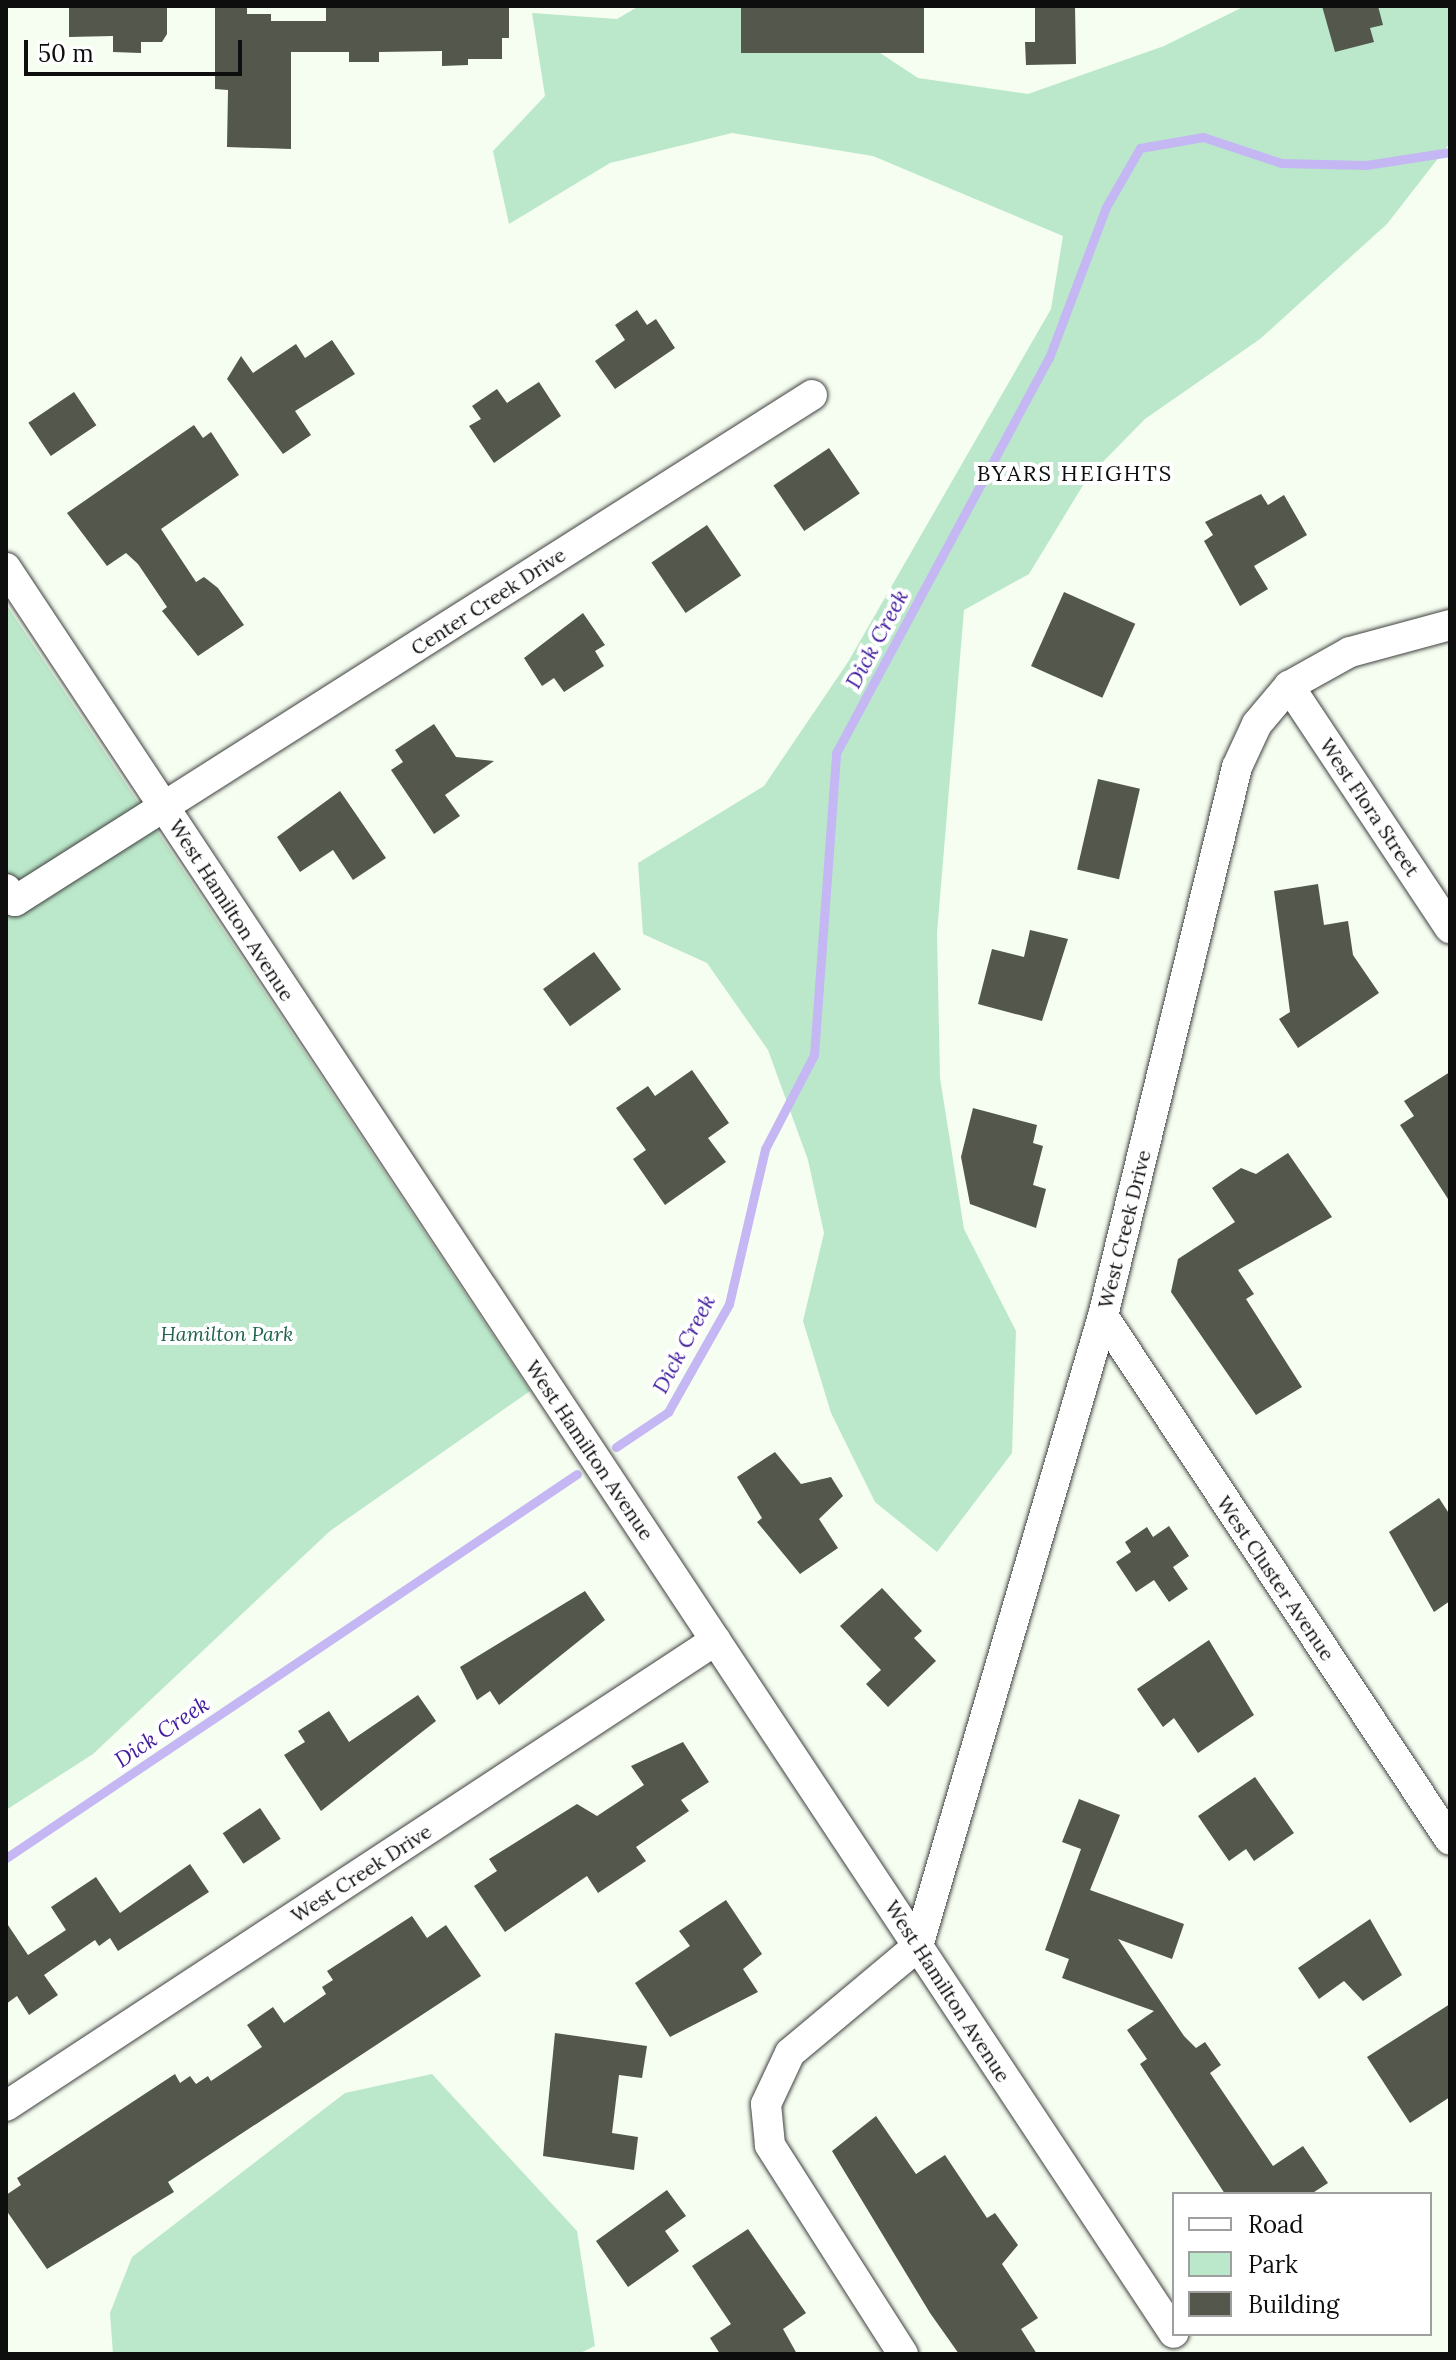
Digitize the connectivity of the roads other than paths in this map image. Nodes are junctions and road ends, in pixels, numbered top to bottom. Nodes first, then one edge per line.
1 (812, 395) dead end
2 (6, 568) edge
3 (1450, 625) edge
4 (1289, 686) junction
5 (165, 808) junction
6 (6, 889) edge
7 (1450, 928) edge
8 (1103, 1316) junction
9 (716, 1640) junction
10 (1450, 1840) edge
11 (918, 1946) junction
12 (6, 2106) edge
13 (1172, 2331) edge
14 (1175, 2336) edge
15 (903, 2354) edge
16 (1188, 2354) edge

1 - 5 street, Center Creek Drive
2 - 5 street, West Hamilton Avenue
3 - 4 street, West Creek Drive
4 - 7 street, West Flora Street
4 - 8 street, West Creek Drive
5 - 6 street, Center Creek Drive
5 - 9 street, West Hamilton Avenue
8 - 10 street, West Cluster Avenue
8 - 11 street, West Creek Drive
9 - 11 street, West Hamilton Avenue
9 - 12 street, West Creek Drive
11 - 13 street, West Hamilton Avenue
11 - 15 street
14 - 16 street, West Hamilton Avenue

